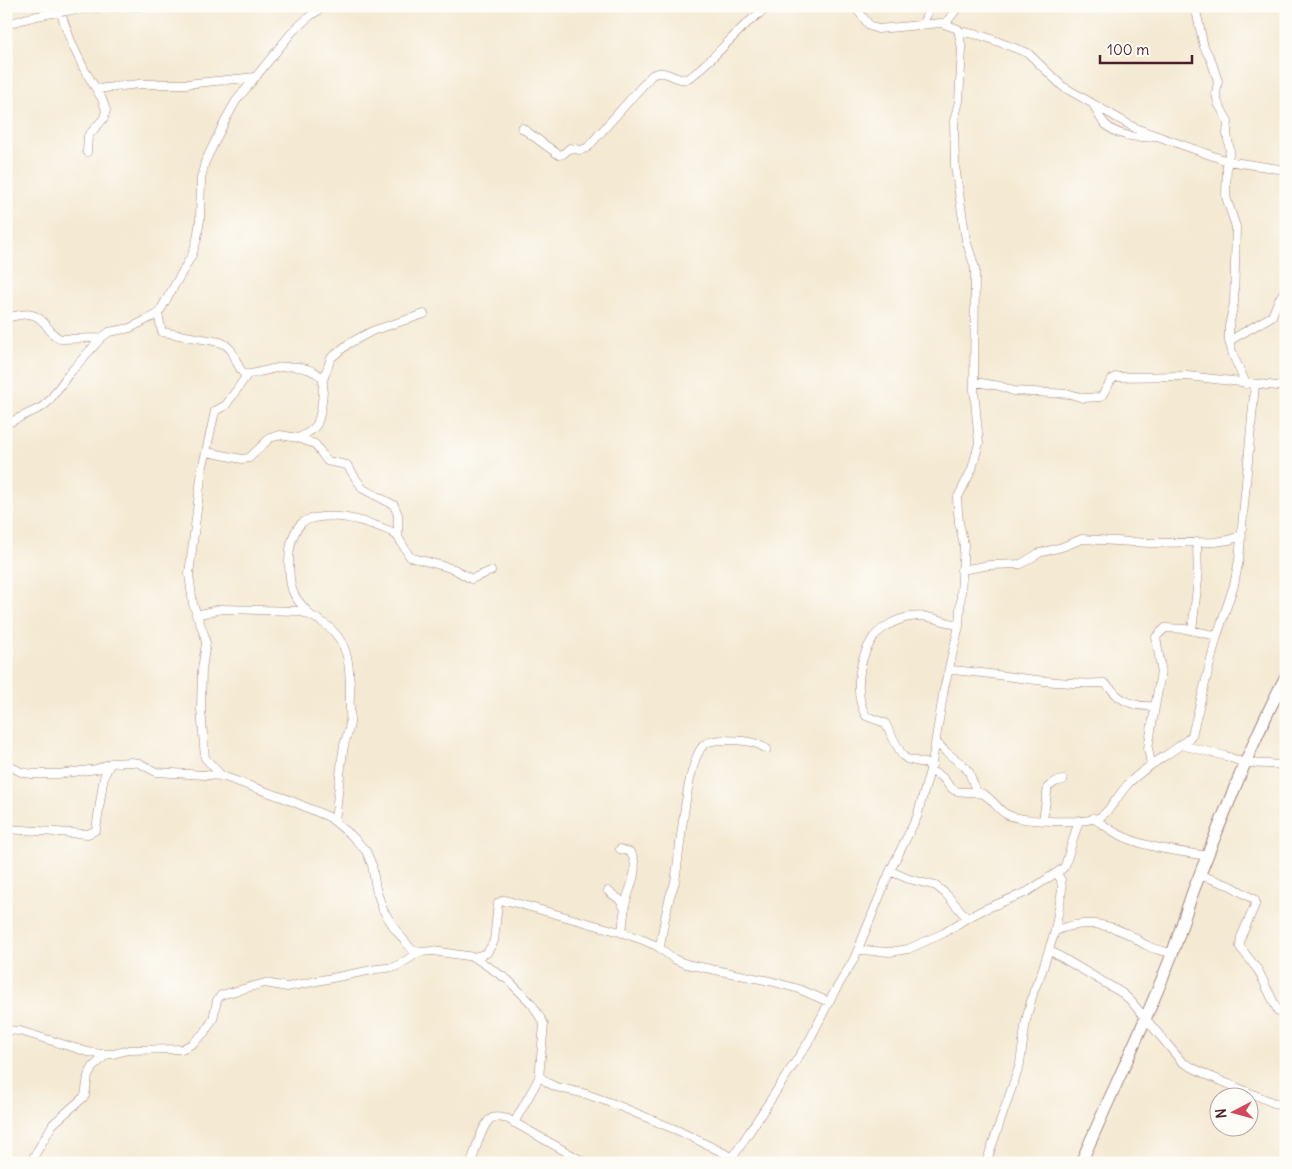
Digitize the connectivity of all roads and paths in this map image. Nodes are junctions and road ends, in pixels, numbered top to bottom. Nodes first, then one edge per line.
1 (140, 6) edge
2 (325, 6) edge
3 (772, 6) edge
4 (854, 6) edge
5 (930, 6) edge
6 (959, 6) edge
7 (1195, 6) edge
8 (60, 11) junction
9 (923, 24) junction
10 (945, 24) junction
11 (6, 25) edge
12 (959, 31) junction
13 (256, 77) junction
14 (96, 89) junction
15 (1093, 104) junction
16 (522, 128) dead end
17 (1156, 136) junction
18 (87, 152) dead end
19 (1227, 162) junction
20 (1286, 170) edge
21 (1286, 290) edge
22 (158, 314) junction
23 (424, 314) dead end
24 (6, 318) edge
25 (101, 338) junction
26 (1229, 341) junction
27 (247, 374) junction
28 (323, 380) junction
29 (975, 382) junction
30 (1286, 382) edge
31 (1246, 384) junction
32 (1255, 384) junction
33 (1274, 386) junction
34 (1286, 388) edge
35 (6, 424) edge
36 (298, 438) junction
37 (207, 452) junction
38 (1242, 535) junction
39 (398, 537) junction
40 (1197, 542) junction
41 (961, 570) junction
42 (490, 571) dead end
43 (309, 614) junction
44 (196, 615) junction
45 (959, 626) junction
46 (1192, 630) junction
47 (1217, 636) junction
48 (949, 670) junction
49 (1286, 676) edge
50 (1155, 706) junction
51 (936, 742) junction
52 (1182, 745) junction
53 (768, 750) dead end
54 (111, 763) junction
55 (1244, 763) junction
56 (6, 764) edge
57 (1150, 764) junction
58 (1286, 765) edge
59 (931, 768) junction
60 (222, 776) junction
61 (1063, 780) dead end
62 (977, 793) junction
63 (1094, 818) junction
64 (1043, 820) junction
65 (1080, 820) junction
66 (335, 821) junction
67 (6, 829) edge
68 (620, 849) dead end
69 (1208, 856) junction
70 (890, 871) junction
71 (1057, 872) junction
72 (1200, 875) junction
73 (608, 891) dead end
74 (625, 910) junction
75 (967, 918) junction
76 (1054, 931) junction
77 (622, 932) junction
78 (660, 948) junction
79 (858, 950) junction
80 (1049, 950) junction
81 (420, 952) junction
82 (1172, 953) junction
83 (474, 957) junction
84 (829, 1002) junction
85 (1286, 1016) edge
86 (1146, 1020) junction
87 (6, 1030) edge
88 (107, 1054) junction
89 (539, 1076) junction
90 (1283, 1107) edge
91 (1286, 1120) edge
92 (514, 1123) junction
93 (729, 1160) edge
94 (30, 1163) edge
95 (471, 1163) edge
96 (586, 1163) edge
97 (986, 1163) edge
98 (1081, 1163) edge

1 - 8 street
2 - 13 street
3 - 16 street
4 - 9 street
5 - 9 street
6 - 10 street
7 - 19 street
8 - 11 street
8 - 14 street
9 - 10 street
10 - 12 street
12 - 15 street
12 - 29 street
13 - 14 street
13 - 22 street
14 - 18 street
15 - 17 street
15 - 17 street
17 - 19 street
19 - 20 street
19 - 26 street
21 - 26 street
22 - 25 street
22 - 27 street
23 - 28 street
24 - 25 street
25 - 35 street
26 - 31 street
27 - 28 street
27 - 37 street
28 - 36 street
29 - 31 street
29 - 41 street
30 - 33 street
31 - 32 street
32 - 33 street
32 - 38 street
33 - 34 street
36 - 37 street
36 - 39 street
37 - 44 street
38 - 40 street
38 - 47 street
39 - 42 street
39 - 43 street
40 - 41 street
40 - 46 street
41 - 45 street
43 - 44 street
43 - 66 street
44 - 60 street
45 - 48 street
45 - 59 street
46 - 47 street
46 - 50 street
47 - 52 street
48 - 50 street
48 - 51 street
49 - 55 street
50 - 57 street
51 - 59 street
51 - 62 street
52 - 55 street
52 - 57 street
53 - 78 street
54 - 56 street
54 - 60 street
54 - 67 street
55 - 58 street
55 - 69 street
57 - 63 street
59 - 62 street
59 - 70 street
60 - 66 street
61 - 64 street
62 - 64 street
63 - 65 street
63 - 69 street
64 - 65 street
65 - 71 street
66 - 81 street
68 - 74 street
69 - 72 street
70 - 75 street
70 - 79 street
71 - 75 street
71 - 76 street
72 - 82 street
72 - 85 street
73 - 74 street
74 - 77 street
75 - 79 street
76 - 80 street
76 - 82 street
77 - 78 street
77 - 83 street
78 - 84 street
79 - 84 street
80 - 86 street
80 - 97 street
81 - 83 street
81 - 88 street
82 - 86 street
83 - 89 street
84 - 93 street
86 - 90 street
86 - 98 street
87 - 88 street
88 - 94 street
89 - 92 street
89 - 93 street
90 - 91 street
92 - 95 street
92 - 96 street

